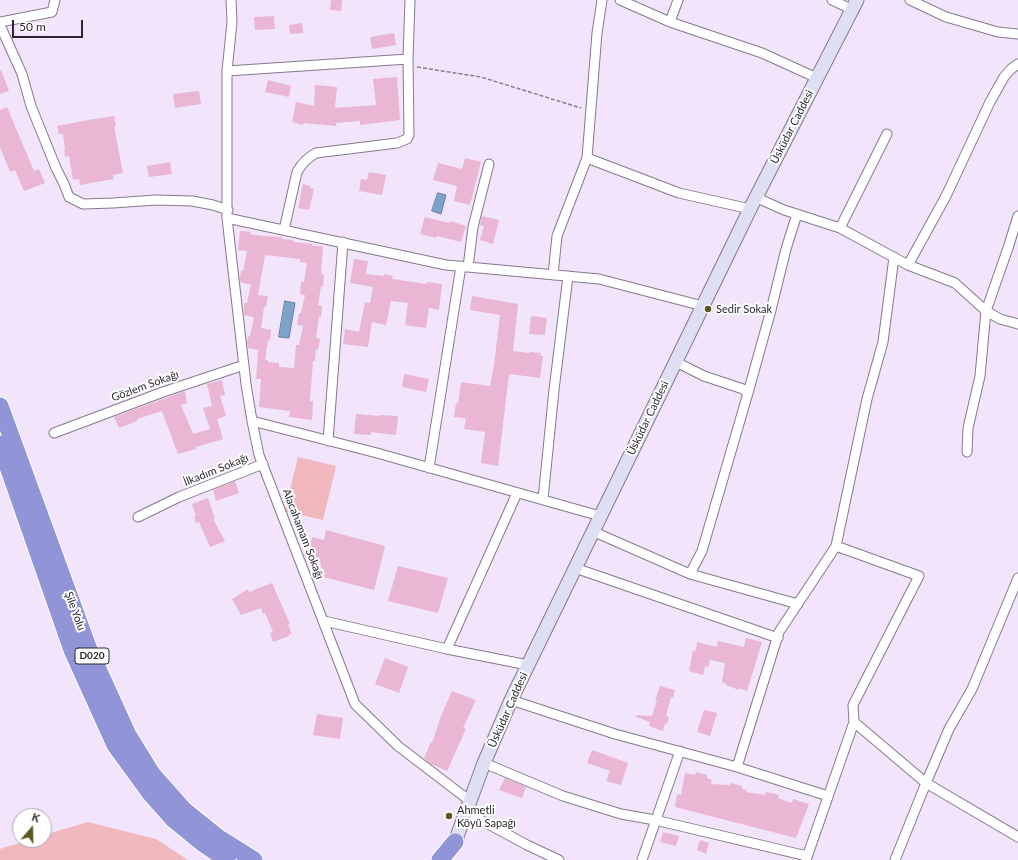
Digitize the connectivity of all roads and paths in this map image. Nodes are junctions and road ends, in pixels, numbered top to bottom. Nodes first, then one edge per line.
1 (56, 0) edge
2 (231, 0) edge
3 (410, 0) edge
4 (602, 0) edge
5 (620, 0) edge
6 (678, 0) edge
7 (832, 0) edge
8 (910, 0) edge
9 (855, 5) edge
10 (0, 22) edge
11 (670, 22) junction
12 (0, 25) edge
13 (1018, 34) edge
14 (408, 62) junction
15 (1018, 64) edge
16 (227, 71) junction
17 (817, 78) junction
18 (591, 111) junction
19 (887, 134) dead end
20 (587, 158) junction
21 (489, 164) dead end
22 (753, 203) junction
23 (227, 214) junction
24 (797, 214) junction
25 (1018, 216) edge
26 (840, 228) junction
27 (284, 230) junction
28 (343, 242) junction
29 (894, 257) junction
30 (908, 265) junction
31 (465, 267) junction
32 (553, 275) junction
33 (568, 276) junction
34 (703, 306) junction
35 (986, 311) junction
36 (1018, 324) edge
37 (676, 362) junction
38 (244, 365) junction
39 (748, 393) junction
40 (0, 406) edge
41 (252, 421) junction
42 (54, 433) dead end
43 (328, 441) junction
44 (0, 444) edge
45 (966, 452) dead end
46 (262, 464) junction
47 (429, 468) junction
48 (517, 493) junction
49 (543, 499) junction
50 (600, 516) junction
51 (138, 517) dead end
52 (592, 531) junction
53 (836, 546) junction
54 (575, 568) junction
55 (690, 574) junction
56 (1018, 578) edge
57 (1016, 589) edge
58 (798, 604) junction
59 (324, 621) junction
60 (778, 638) junction
61 (447, 649) junction
62 (528, 664) junction
63 (511, 700) junction
64 (854, 722) junction
65 (680, 751) junction
66 (484, 764) junction
67 (737, 767) junction
68 (926, 783) junction
69 (828, 796) junction
70 (468, 806) junction
71 (655, 820) junction
72 (1018, 837) edge
73 (455, 842) junction
74 (806, 858) edge
75 (227, 860) edge
76 (254, 860) edge
77 (440, 860) edge
78 (445, 860) edge
79 (455, 860) edge
80 (559, 860) edge
81 (642, 860) edge
82 (895, 860) edge

1 - 10 street
2 - 16 street, Alacahamam Sokağı
3 - 14 street
4 - 18 street
5 - 11 street
6 - 11 street
7 - 9 street
8 - 13 street
9 - 17 main road, Üsküdar Caddesi
11 - 17 street
12 - 23 street
14 - 16 street
14 - 18 path
14 - 27 street
15 - 30 street
16 - 23 street, Alacahamam Sokağı
17 - 22 main road, Üsküdar Caddesi
18 - 20 street
19 - 26 street
20 - 22 street
20 - 32 street
21 - 31 street
22 - 24 street
22 - 34 main road, Üsküdar Caddesi
23 - 27 street
23 - 38 street, Alacahamam Sokağı
24 - 26 street
24 - 39 street
25 - 35 street
26 - 29 street
27 - 28 street
28 - 31 street
28 - 43 street
29 - 30 street
29 - 53 street
30 - 35 street
31 - 32 street
31 - 47 street
32 - 33 street
33 - 34 street
33 - 49 street
34 - 37 main road, Üsküdar Caddesi
35 - 36 street
35 - 45 street
37 - 39 street
37 - 50 main road, Üsküdar Caddesi
38 - 41 street, Alacahamam Sokağı
38 - 42 street, Gözlem Sokağı
39 - 55 street
40 - 76 highway, Şile Yolu / D020
41 - 43 street
41 - 46 street, Alacahamam Sokağı
43 - 47 street
44 - 75 highway, Şile Yolu / D020
46 - 51 street, İlkadım Sokağı
46 - 59 street, Alacahamam Sokağı
47 - 48 street
48 - 49 street
48 - 61 street
49 - 50 street
50 - 52 main road, Üsküdar Caddesi
52 - 54 main road, Üsküdar Caddesi
52 - 55 street
53 - 58 street
53 - 64 street
54 - 60 street
54 - 62 main road, Üsküdar Caddesi
55 - 58 street
56 - 57 street
57 - 68 street
58 - 60 street
59 - 61 street
59 - 70 street, Alacahamam Sokağı
60 - 67 street
61 - 62 street
62 - 63 main road, Üsküdar Caddesi
63 - 65 street
63 - 66 main road, Üsküdar Caddesi
64 - 68 street
64 - 69 street
65 - 67 street
65 - 71 street
66 - 70 main road, Üsküdar Caddesi
66 - 71 street
67 - 69 street
68 - 72 street
68 - 82 street
69 - 74 street
70 - 73 main road, Üsküdar Caddesi
70 - 80 street, Alacahamam Sokağı
71 - 74 street
71 - 81 street
73 - 77 highway
73 - 78 highway, Üsküdar Caddesi
73 - 79 highway, Üsküdar Caddesi

